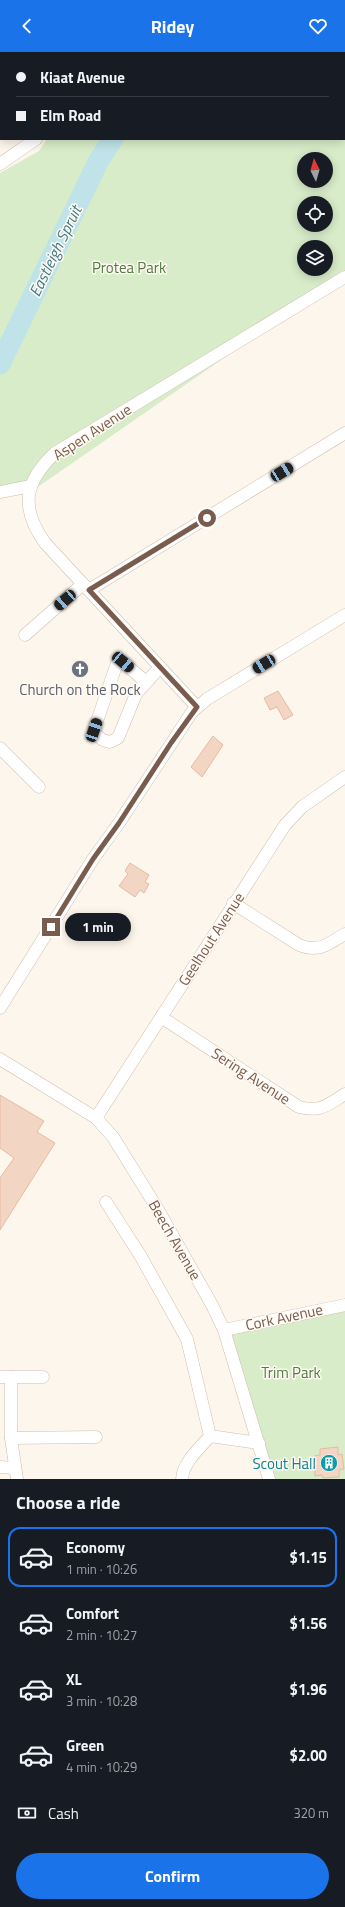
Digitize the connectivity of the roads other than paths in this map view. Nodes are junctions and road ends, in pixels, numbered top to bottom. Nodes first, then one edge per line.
1 (35, 140) edge
2 (0, 164) edge
3 (345, 277) edge
4 (345, 433) edge
5 (31, 486) junction
6 (0, 492) edge
7 (86, 587) junction
8 (345, 615) edge
9 (25, 635) dead end
10 (160, 667) junction
11 (146, 682) junction
12 (197, 707) junction
13 (0, 748) edge
14 (345, 777) edge
15 (39, 787) dead end
16 (233, 903) junction
17 (345, 934) edge
18 (0, 1008) edge
19 (160, 1017) junction
20 (0, 1059) edge
21 (345, 1094) edge
22 (96, 1118) junction
23 (106, 1202) dead end
24 (345, 1305) edge
25 (224, 1330) junction
26 (6, 1377) edge
27 (43, 1377) dead end
28 (210, 1436) junction
29 (96, 1437) dead end
30 (11, 1438) junction
31 (259, 1443) junction
32 (0, 1467) edge
33 (16, 1473) edge
34 (182, 1479) edge
35 (269, 1479) edge

1 - 2 street
3 - 5 street, Aspen Avenue
4 - 7 street
5 - 6 street
5 - 7 street, Aspen Avenue
7 - 9 street
7 - 10 street, Aspen Avenue
8 - 12 street
10 - 11 street
10 - 12 street, Aspen Avenue
11 - 11 street
12 - 18 street
13 - 15 street
14 - 16 street, Geelhout Avenue
16 - 17 street
16 - 19 street, Geelhout Avenue
19 - 21 street, Sering Avenue
19 - 22 street, Geelhout Avenue
20 - 22 street, Beech Avenue
22 - 25 street, Beech Avenue
23 - 28 street
24 - 25 street, Cork Avenue
25 - 31 street, Beech Avenue
26 - 27 street
26 - 30 street
28 - 31 street
28 - 34 street
29 - 30 street
30 - 33 street
31 - 35 street, Beech Avenue
32 - 33 street

